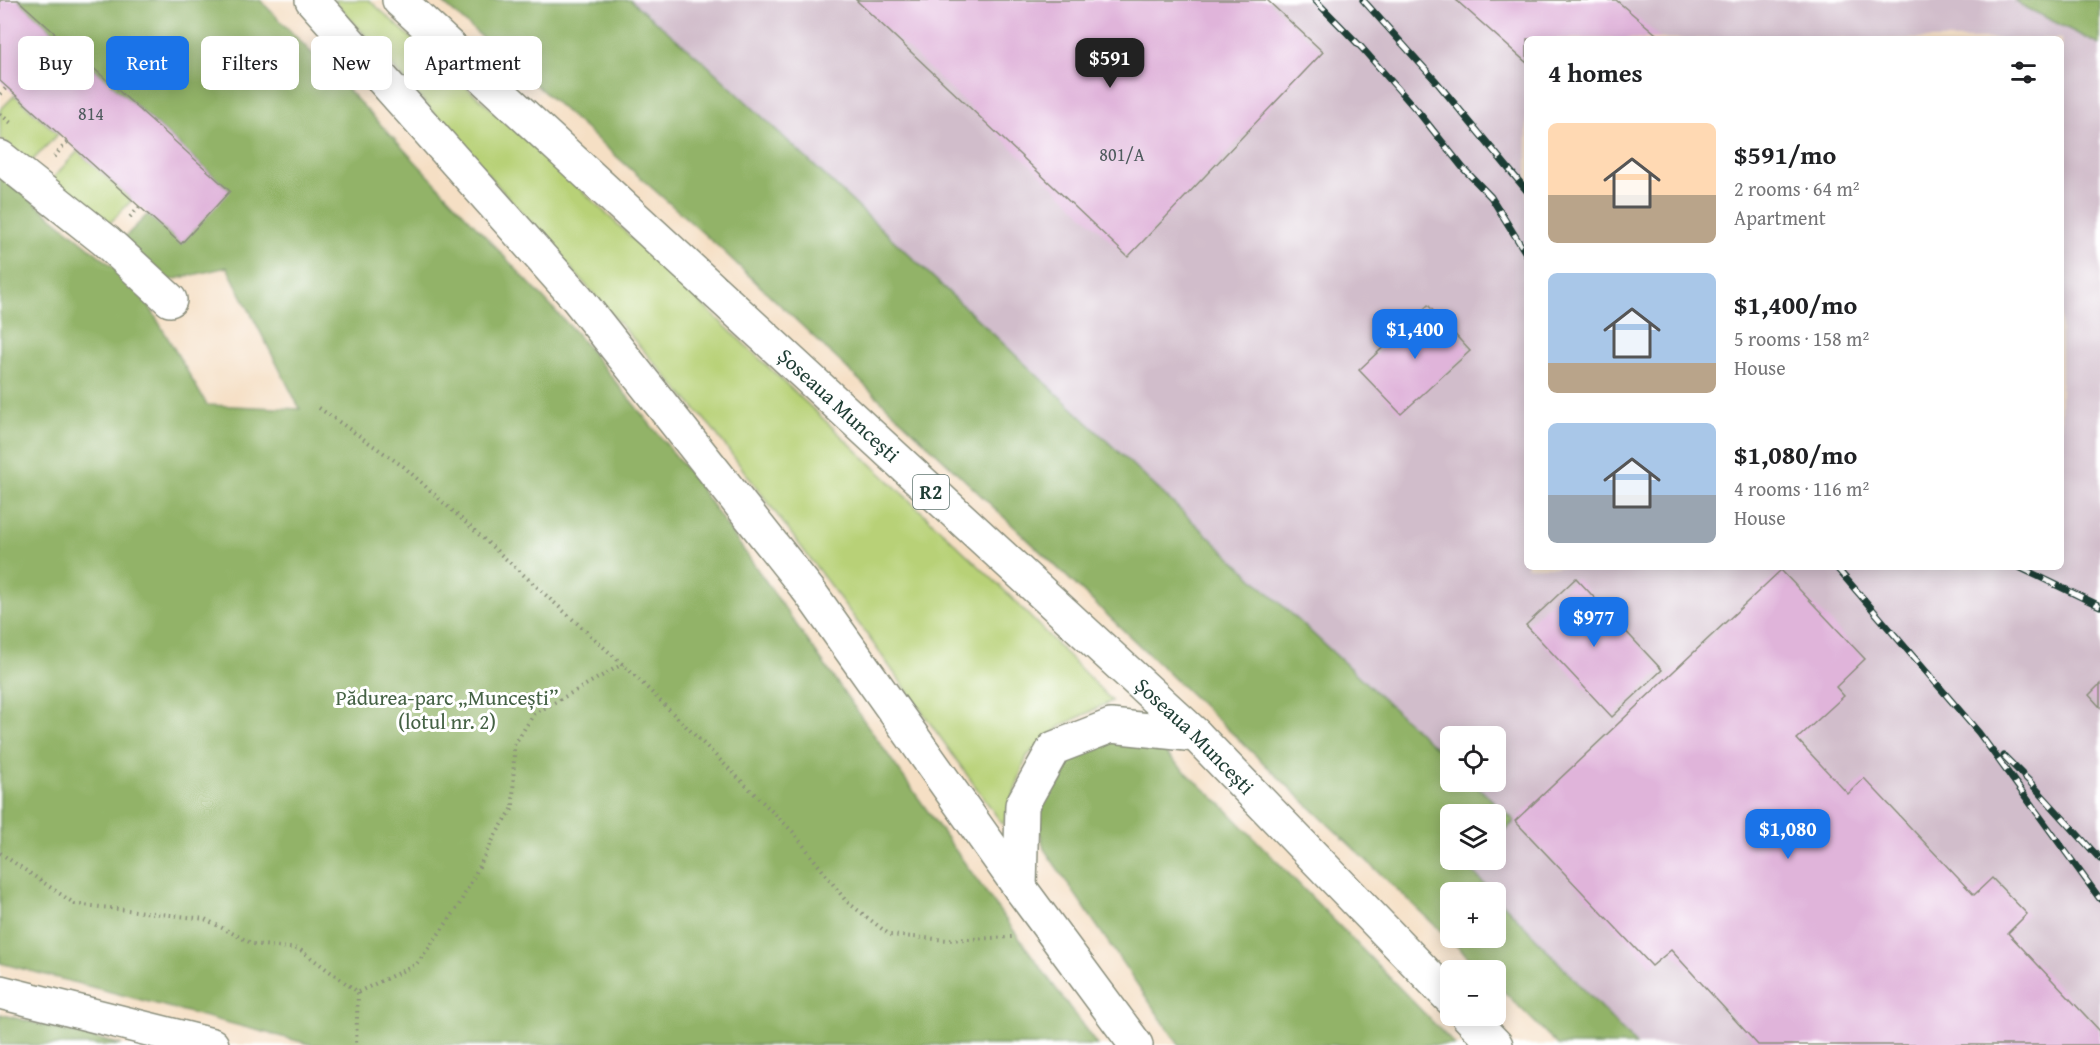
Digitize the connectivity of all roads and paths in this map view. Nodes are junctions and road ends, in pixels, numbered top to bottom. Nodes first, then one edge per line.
1 (312, 0) edge
2 (399, 0) edge
3 (7, 87) dead end
4 (0, 94) edge
5 (0, 157) edge
6 (170, 300) dead end
7 (319, 408) dead end
8 (623, 664) junction
9 (1196, 735) junction
10 (0, 853) edge
11 (1020, 888) junction
12 (1056, 936) junction
13 (1440, 988) edge
14 (0, 992) edge
15 (358, 992) junction
16 (1478, 1026) edge
17 (212, 1045) edge
18 (356, 1045) edge
19 (1136, 1045) edge
20 (1496, 1045) edge

1 - 11 main road
2 - 9 main road, Șoseaua Muncești / R2
3 - 4 path
5 - 6 main road
7 - 8 path
8 - 12 path
8 - 15 path
9 - 11 main road
9 - 13 main road, Șoseaua Muncești / R2
10 - 15 path
11 - 12 main road
12 - 19 main road
14 - 17 main road
15 - 18 path
16 - 20 main road

